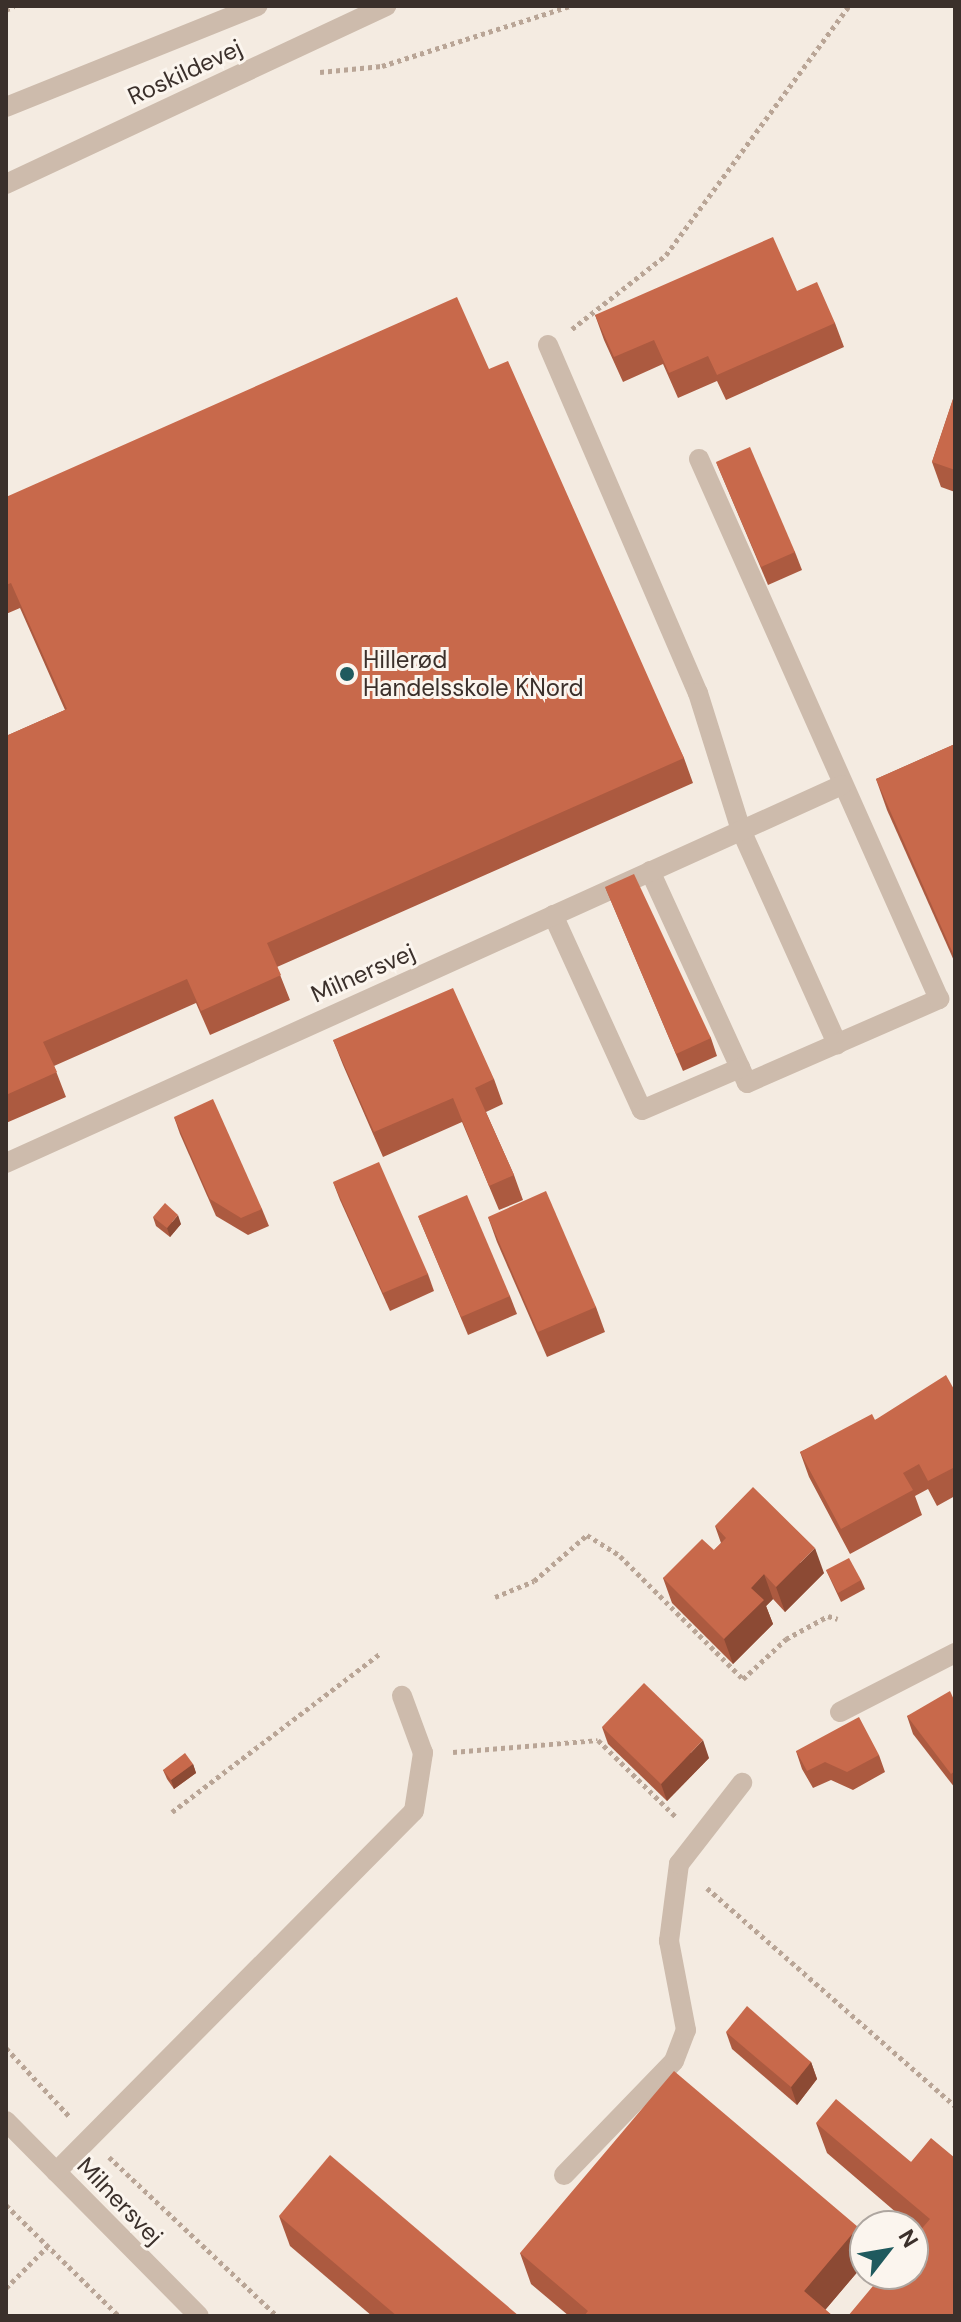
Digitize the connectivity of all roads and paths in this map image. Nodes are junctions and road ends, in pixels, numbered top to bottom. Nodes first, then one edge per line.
1 (14, 6) edge
2 (257, 6) edge
3 (386, 6) edge
4 (570, 6) edge
5 (849, 6) edge
6 (6, 10) edge
7 (305, 74) dead end
8 (6, 107) edge
9 (6, 184) edge
10 (548, 345) joint
11 (699, 459) dead end
12 (842, 785) junction
13 (741, 830) junction
14 (650, 871) junction
15 (553, 915) junction
16 (837, 1044) junction
17 (740, 1068) junction
18 (6, 1163) edge
19 (495, 1597) dead end
20 (838, 1619) dead end
21 (381, 1653) dead end
22 (955, 1653) edge
23 (402, 1696) dead end
24 (840, 1712) dead end
25 (423, 1753) junction
26 (742, 1783) dead end
27 (172, 1812) dead end
28 (694, 1836) junction
29 (679, 1864) junction
30 (6, 2048) edge
31 (955, 2106) edge
32 (6, 2121) edge
33 (90, 2139) junction
34 (56, 2172) junction
35 (564, 2175) dead end
36 (6, 2205) edge
37 (47, 2247) junction
38 (6, 2288) edge
39 (119, 2316) edge
40 (199, 2316) edge
41 (277, 2316) edge

1 - 6 path
2 - 8 street, Roskildevej
3 - 9 street, Roskildevej
4 - 7 path
5 - 10 path
10 - 13 street
11 - 12 street
12 - 13 street, Milnersvej
12 - 16 street
13 - 14 street, Milnersvej
13 - 16 street
14 - 15 street, Milnersvej
14 - 17 street
15 - 17 street
15 - 18 street, Milnersvej
16 - 17 street
19 - 20 path
21 - 27 path
22 - 24 street
23 - 25 street
25 - 28 path
25 - 33 street
26 - 28 street
28 - 29 street
29 - 31 path
29 - 35 street
30 - 33 path
32 - 34 street, Milnersvej
33 - 34 street
33 - 41 path
34 - 40 street, Milnersvej
36 - 37 path
37 - 38 path
37 - 39 path

